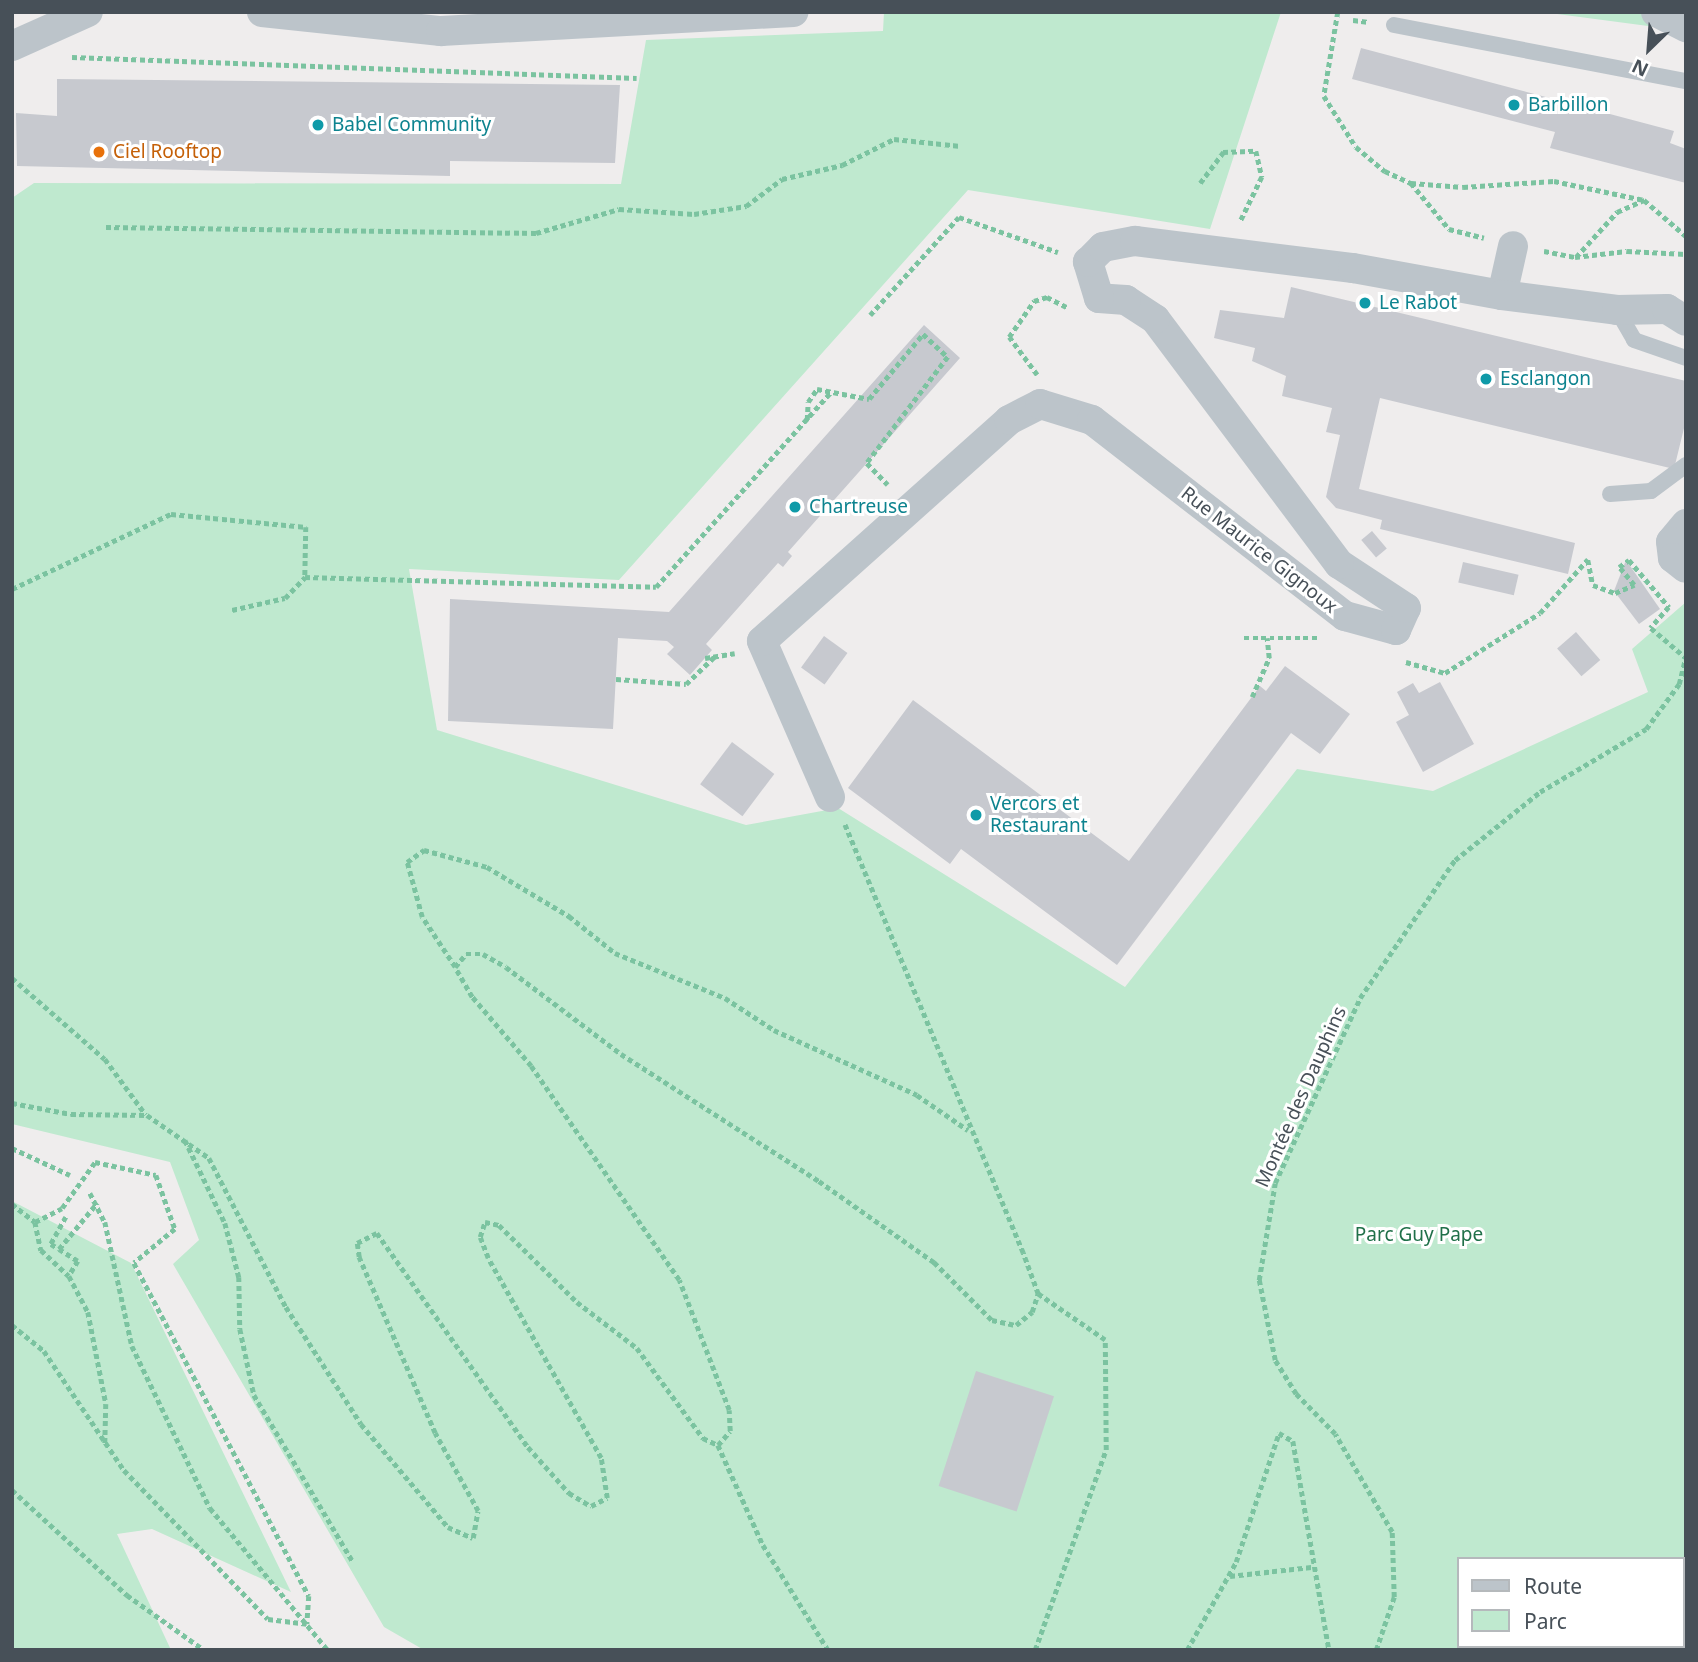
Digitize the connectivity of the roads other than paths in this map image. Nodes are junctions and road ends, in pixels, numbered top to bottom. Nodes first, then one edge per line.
1 (88, 12) edge
2 (262, 12) edge
3 (793, 12) edge
4 (1656, 12) edge
5 (1394, 25) dead end
6 (1686, 27) edge
7 (12, 46) edge
8 (1686, 82) edge
9 (1513, 246) dead end
10 (1502, 295) junction
11 (1617, 310) junction
12 (1686, 321) edge
13 (1686, 358) edge
14 (1686, 465) edge
15 (1610, 494) dead end
16 (1686, 524) edge
17 (1686, 568) edge
18 (830, 797) road end

1 - 7 street
2 - 3 street
4 - 6 street
5 - 8 lane
9 - 10 street
10 - 11 street
10 - 18 street, Rue Maurice Gignoux
11 - 12 street
11 - 13 lane
14 - 15 lane
16 - 17 street

